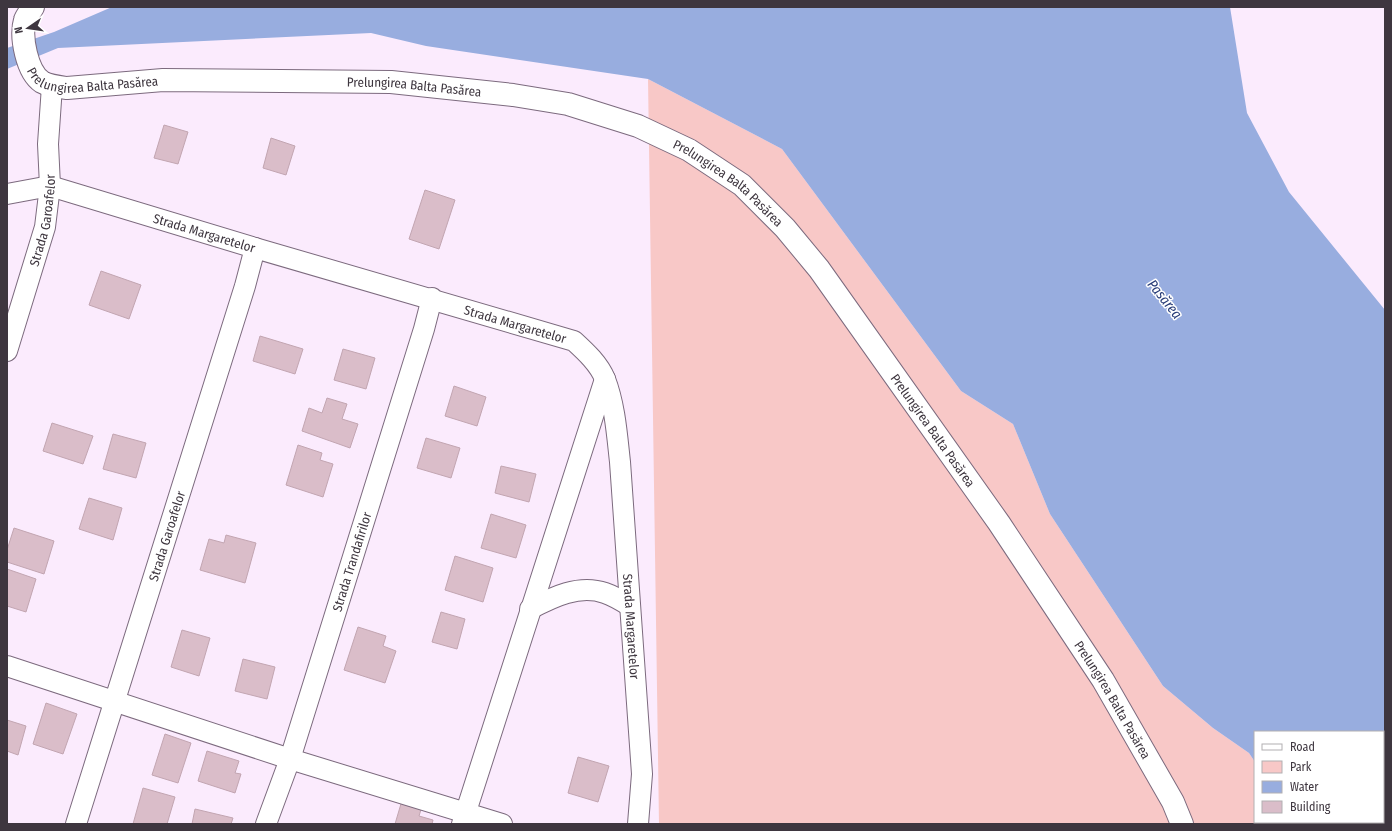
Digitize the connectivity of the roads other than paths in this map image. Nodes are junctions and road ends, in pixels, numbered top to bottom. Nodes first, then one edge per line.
1 (33, 7) edge
2 (52, 86) junction
3 (50, 186) junction
4 (7, 194) edge
5 (255, 248) junction
6 (432, 298) junction
7 (7, 351) edge
8 (604, 379) junction
9 (630, 606) junction
10 (530, 608) junction
11 (7, 666) edge
12 (115, 702) junction
13 (290, 759) junction
14 (463, 818) edge
15 (76, 824) edge
16 (266, 824) edge
17 (502, 824) edge
18 (638, 824) edge
19 (1182, 824) edge

1 - 2 street, Prelungirea Balta Pasărea
2 - 3 street, Strada Garoafelor
2 - 19 street, Prelungirea Balta Pasărea
3 - 4 street
3 - 5 street, Strada Margaretelor
3 - 7 street, Strada Garoafelor
5 - 6 street, Strada Margaretelor
5 - 12 street, Strada Garoafelor
6 - 8 street, Strada Margaretelor
6 - 13 street, Strada Trandafirilor
8 - 9 street, Strada Margaretelor
8 - 10 street
9 - 10 street
9 - 18 street, Strada Margaretelor
10 - 14 street
11 - 12 street
12 - 13 street
12 - 15 street, Strada Garoafelor
13 - 14 street
13 - 16 street, Strada Trandafirilor
14 - 17 street

